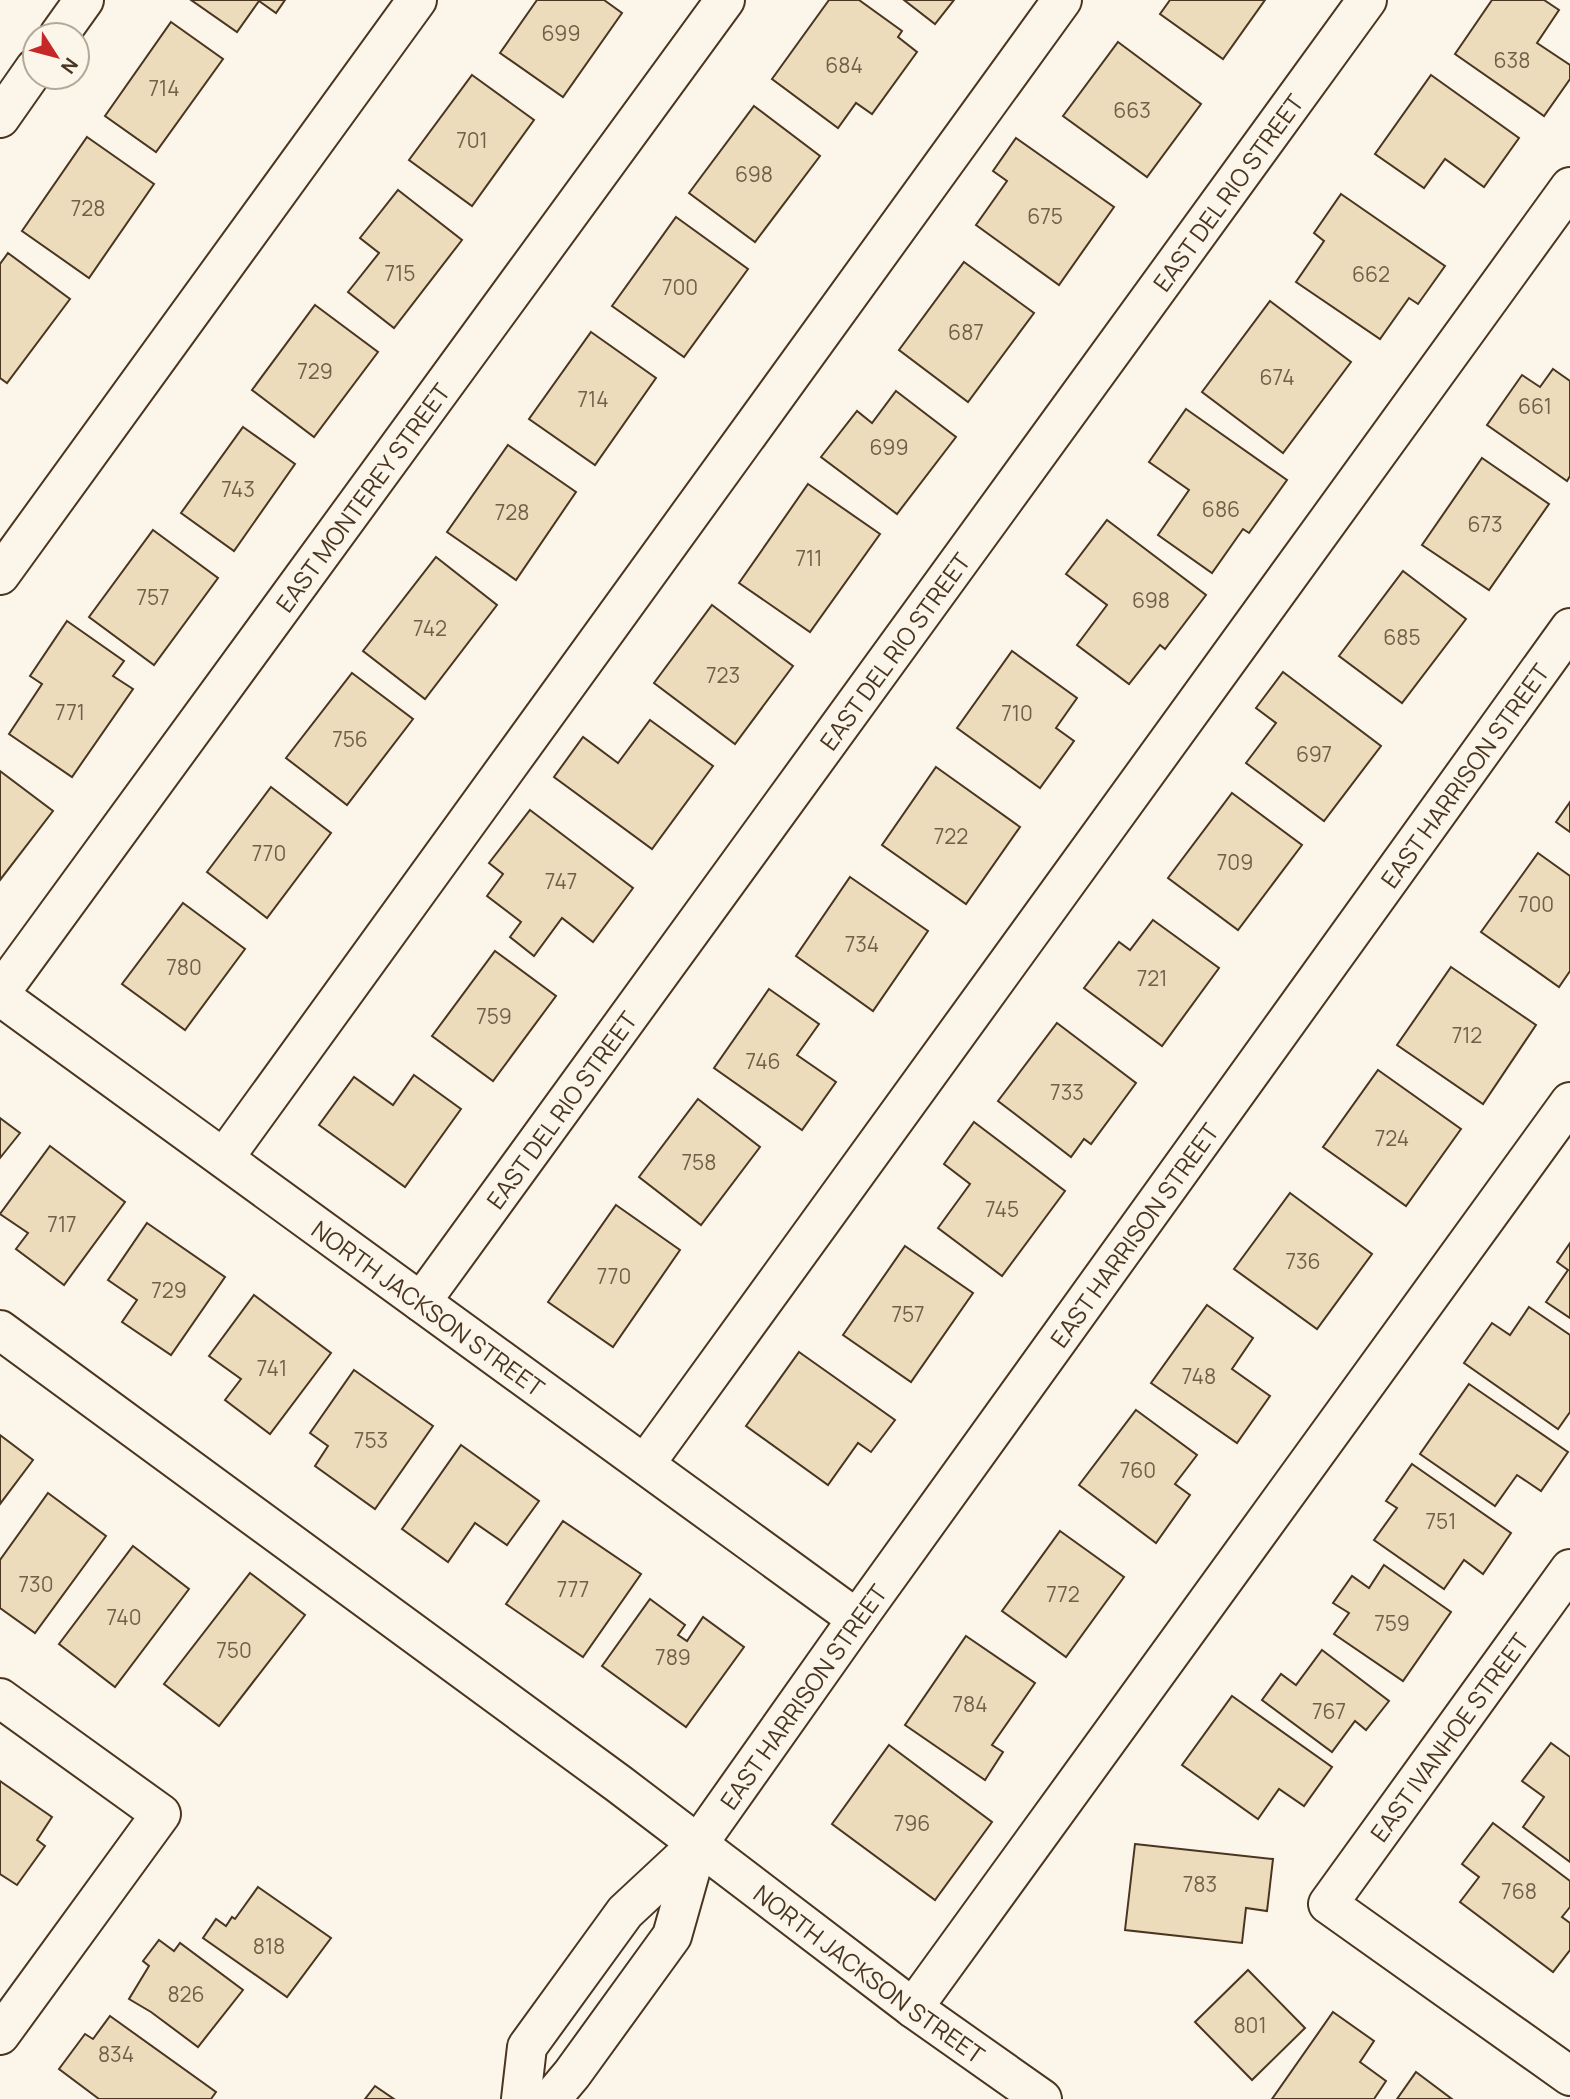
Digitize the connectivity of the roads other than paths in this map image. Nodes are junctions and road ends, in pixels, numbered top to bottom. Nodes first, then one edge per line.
1 (84, 0) edge
2 (417, 0) edge
3 (725, 0) edge
4 (1062, 0) edge
5 (1367, 0) edge
6 (69, 21) edge
7 (21, 88) edge
8 (0, 118) edge
9 (1570, 187) edge
10 (0, 575) edge
11 (1570, 628) edge
12 (0, 994) edge
13 (1570, 1102) edge
14 (223, 1158) junction
15 (421, 1302) junction
16 (0, 1330) edge
17 (645, 1464) junction
18 (1570, 1569) edge
19 (857, 1619) junction
20 (0, 1698) edge
21 (698, 1844) junction
22 (913, 2008) junction
23 (0, 2035) edge
24 (1570, 2076) edge
25 (521, 2099) edge
26 (551, 2099) edge
27 (1042, 2099) edge

1 - 6 street
2 - 10 street
3 - 12 street, EAST MONTEREY STREET
4 - 14 street
5 - 15 street, EAST DEL RIO STREET
7 - 8 street
9 - 17 street
11 - 19 street, EAST HARRISON STREET
12 - 14 street, NORTH JACKSON STREET
13 - 22 street
14 - 15 street, NORTH JACKSON STREET
15 - 17 street, NORTH JACKSON STREET
16 - 21 street, NORTH JACKSON STREET
17 - 19 street, NORTH JACKSON STREET
18 - 24 street, EAST IVANHOE STREET
19 - 21 street, EAST HARRISON STREET
20 - 23 street
21 - 22 street, NORTH JACKSON STREET
21 - 25 street, EAST HARRISON STREET
21 - 26 street, EAST HARRISON STREET
22 - 27 street, NORTH JACKSON STREET

